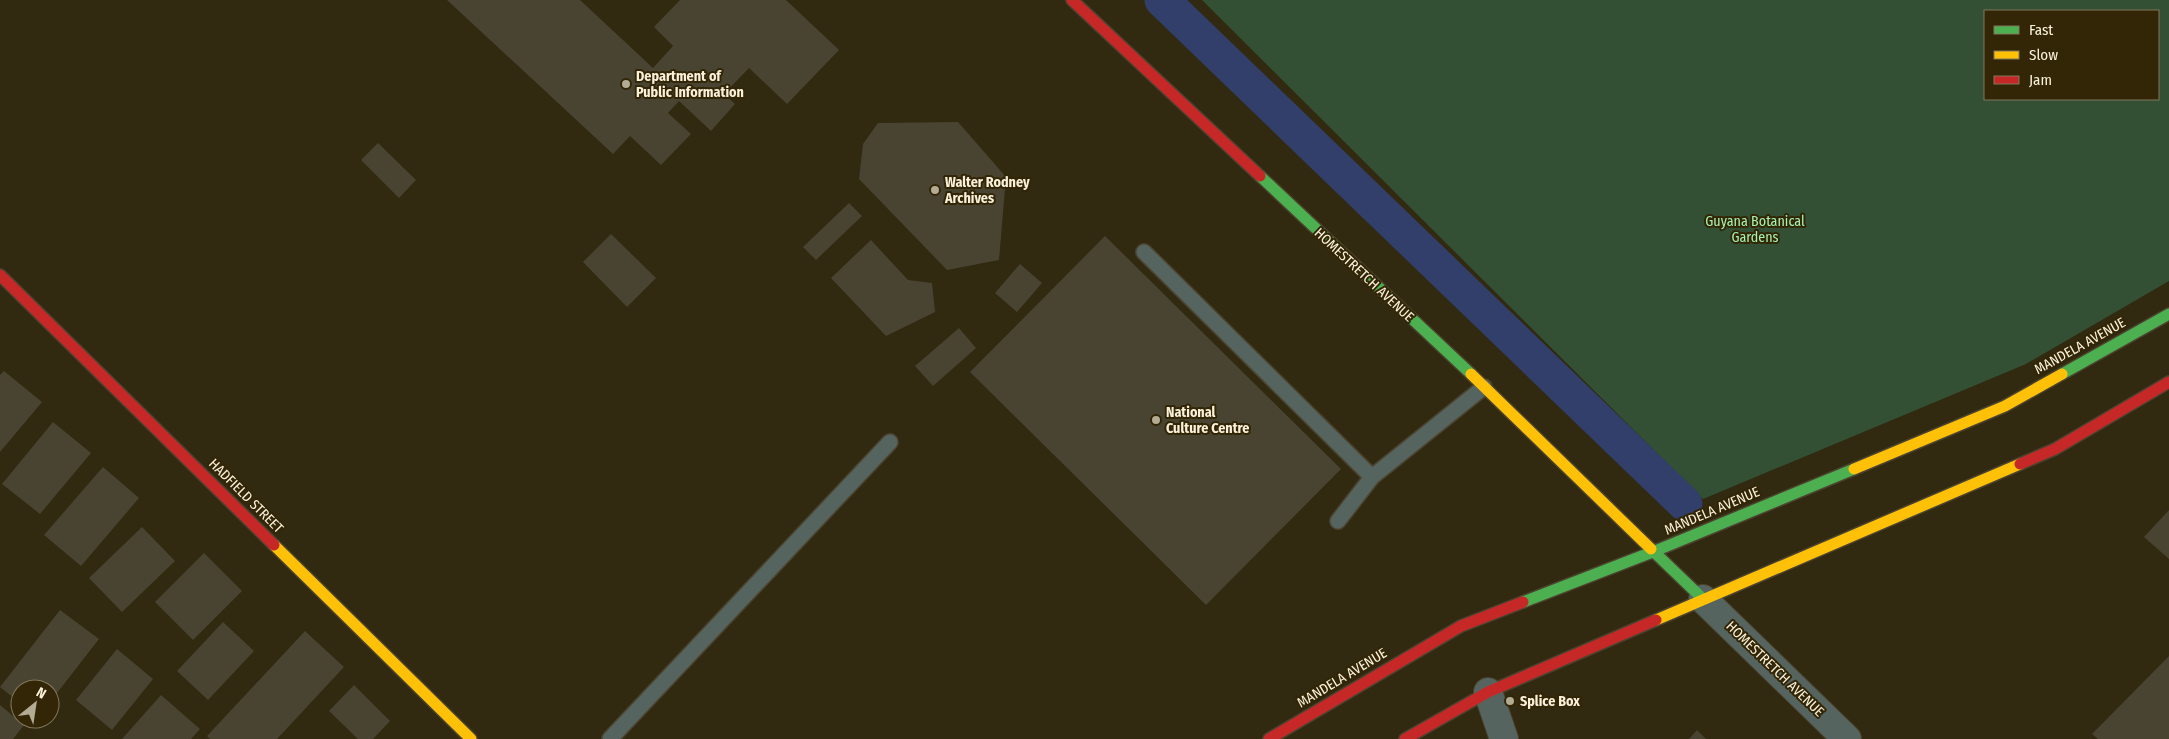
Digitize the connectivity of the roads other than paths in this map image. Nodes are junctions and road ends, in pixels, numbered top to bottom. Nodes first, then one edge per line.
1 (1072, 0) edge
2 (1144, 252) dead end
3 (0, 275) edge
4 (2169, 314) edge
5 (2169, 382) edge
6 (1484, 386) junction
7 (890, 442) dead end
8 (1372, 477) junction
9 (1338, 521) dead end
10 (1655, 551) junction
11 (1703, 599) junction
12 (1488, 692) junction
13 (471, 739) edge
14 (610, 739) edge
15 (1269, 739) edge
16 (1405, 739) edge
17 (1504, 739) edge
18 (1847, 739) edge

1 - 6 main road, HOMESTRETCH AVENUE
2 - 8 lane
3 - 13 main road, HADFIELD STREET
4 - 10 main road, MANDELA AVENUE
5 - 11 main road
6 - 8 lane
6 - 10 main road, HOMESTRETCH AVENUE
7 - 14 lane
8 - 9 lane
10 - 11 main road, HOMESTRETCH AVENUE
10 - 15 main road, MANDELA AVENUE
11 - 12 main road
11 - 18 street, HOMESTRETCH AVENUE
12 - 16 main road
12 - 17 street

